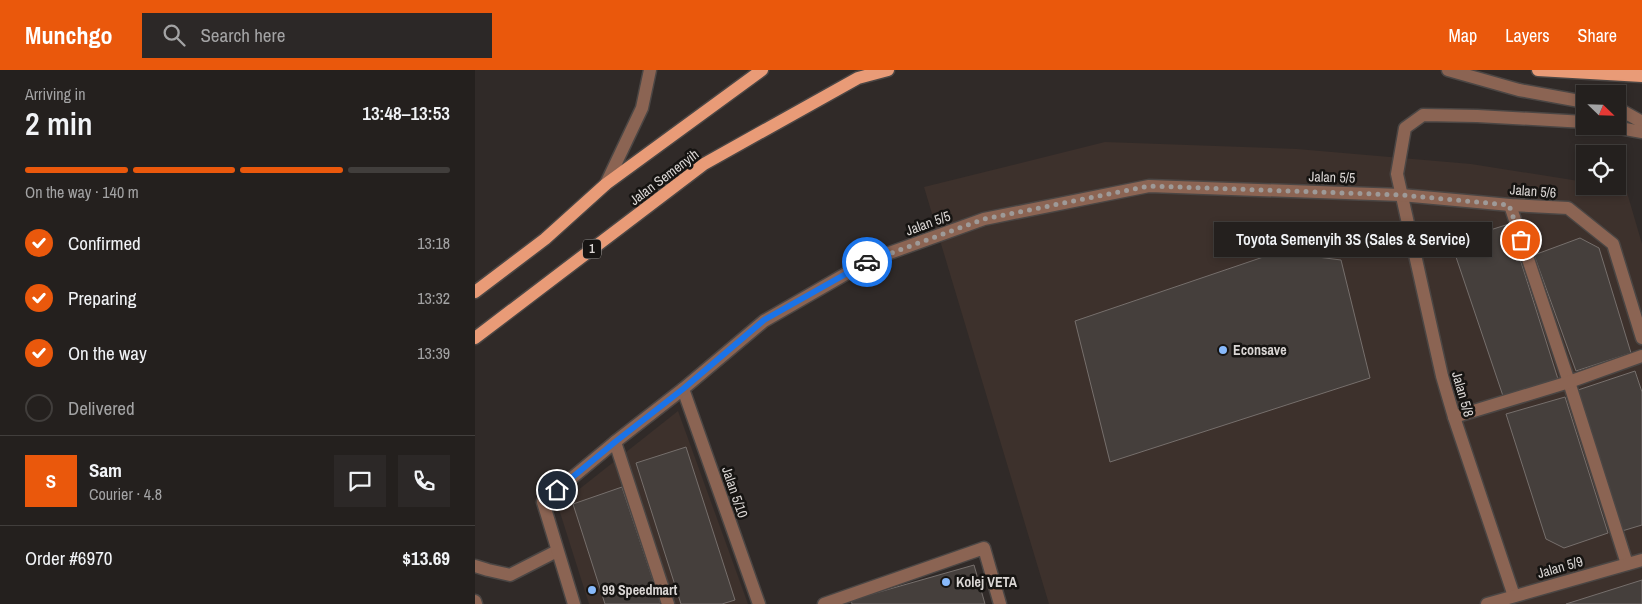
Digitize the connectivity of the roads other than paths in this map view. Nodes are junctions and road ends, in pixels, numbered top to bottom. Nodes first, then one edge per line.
1 (650, 70) edge
2 (762, 70) edge
3 (888, 70) edge
4 (1448, 70) edge
5 (1538, 70) edge
6 (1642, 76) edge
7 (1576, 100) edge
8 (1626, 113) edge
9 (1576, 122) edge
10 (1642, 122) edge
11 (1626, 129) edge
12 (1642, 132) edge
13 (606, 184) junction
14 (1401, 195) junction
15 (1509, 205) junction
16 (475, 292) edge
17 (1642, 338) edge
18 (477, 340) edge
19 (1642, 356) edge
20 (1569, 382) junction
21 (683, 389) junction
22 (1454, 417) junction
23 (615, 442) junction
24 (557, 551) junction
25 (1642, 560) edge
26 (1627, 564) junction
27 (475, 566) edge
28 (1514, 596) junction
29 (574, 604) edge
30 (668, 604) edge
31 (759, 604) edge
32 (824, 604) edge
33 (1000, 604) edge
34 (1487, 604) edge

1 - 13 street
2 - 13 main road
3 - 18 main road, Jalan Semenyih / 1
4 - 7 street
5 - 6 main road
8 - 10 street
9 - 14 street, Jalan 5/8
11 - 12 street
13 - 16 main road
14 - 15 street, Jalan 5/6
14 - 21 street, Jalan 5/5
14 - 22 street, Jalan 5/8
15 - 17 street, Jalan 5/6
15 - 20 street
19 - 20 street
20 - 22 street
20 - 26 street
21 - 23 street, Jalan 5/5
21 - 31 street, Jalan 5/10
22 - 28 street, Jalan 5/8
23 - 24 street, Jalan 5/5
23 - 30 street
24 - 27 street
24 - 29 street
25 - 26 street, Jalan 5/9
26 - 28 street, Jalan 5/9
28 - 34 street, Jalan 5/9
32 - 33 street

